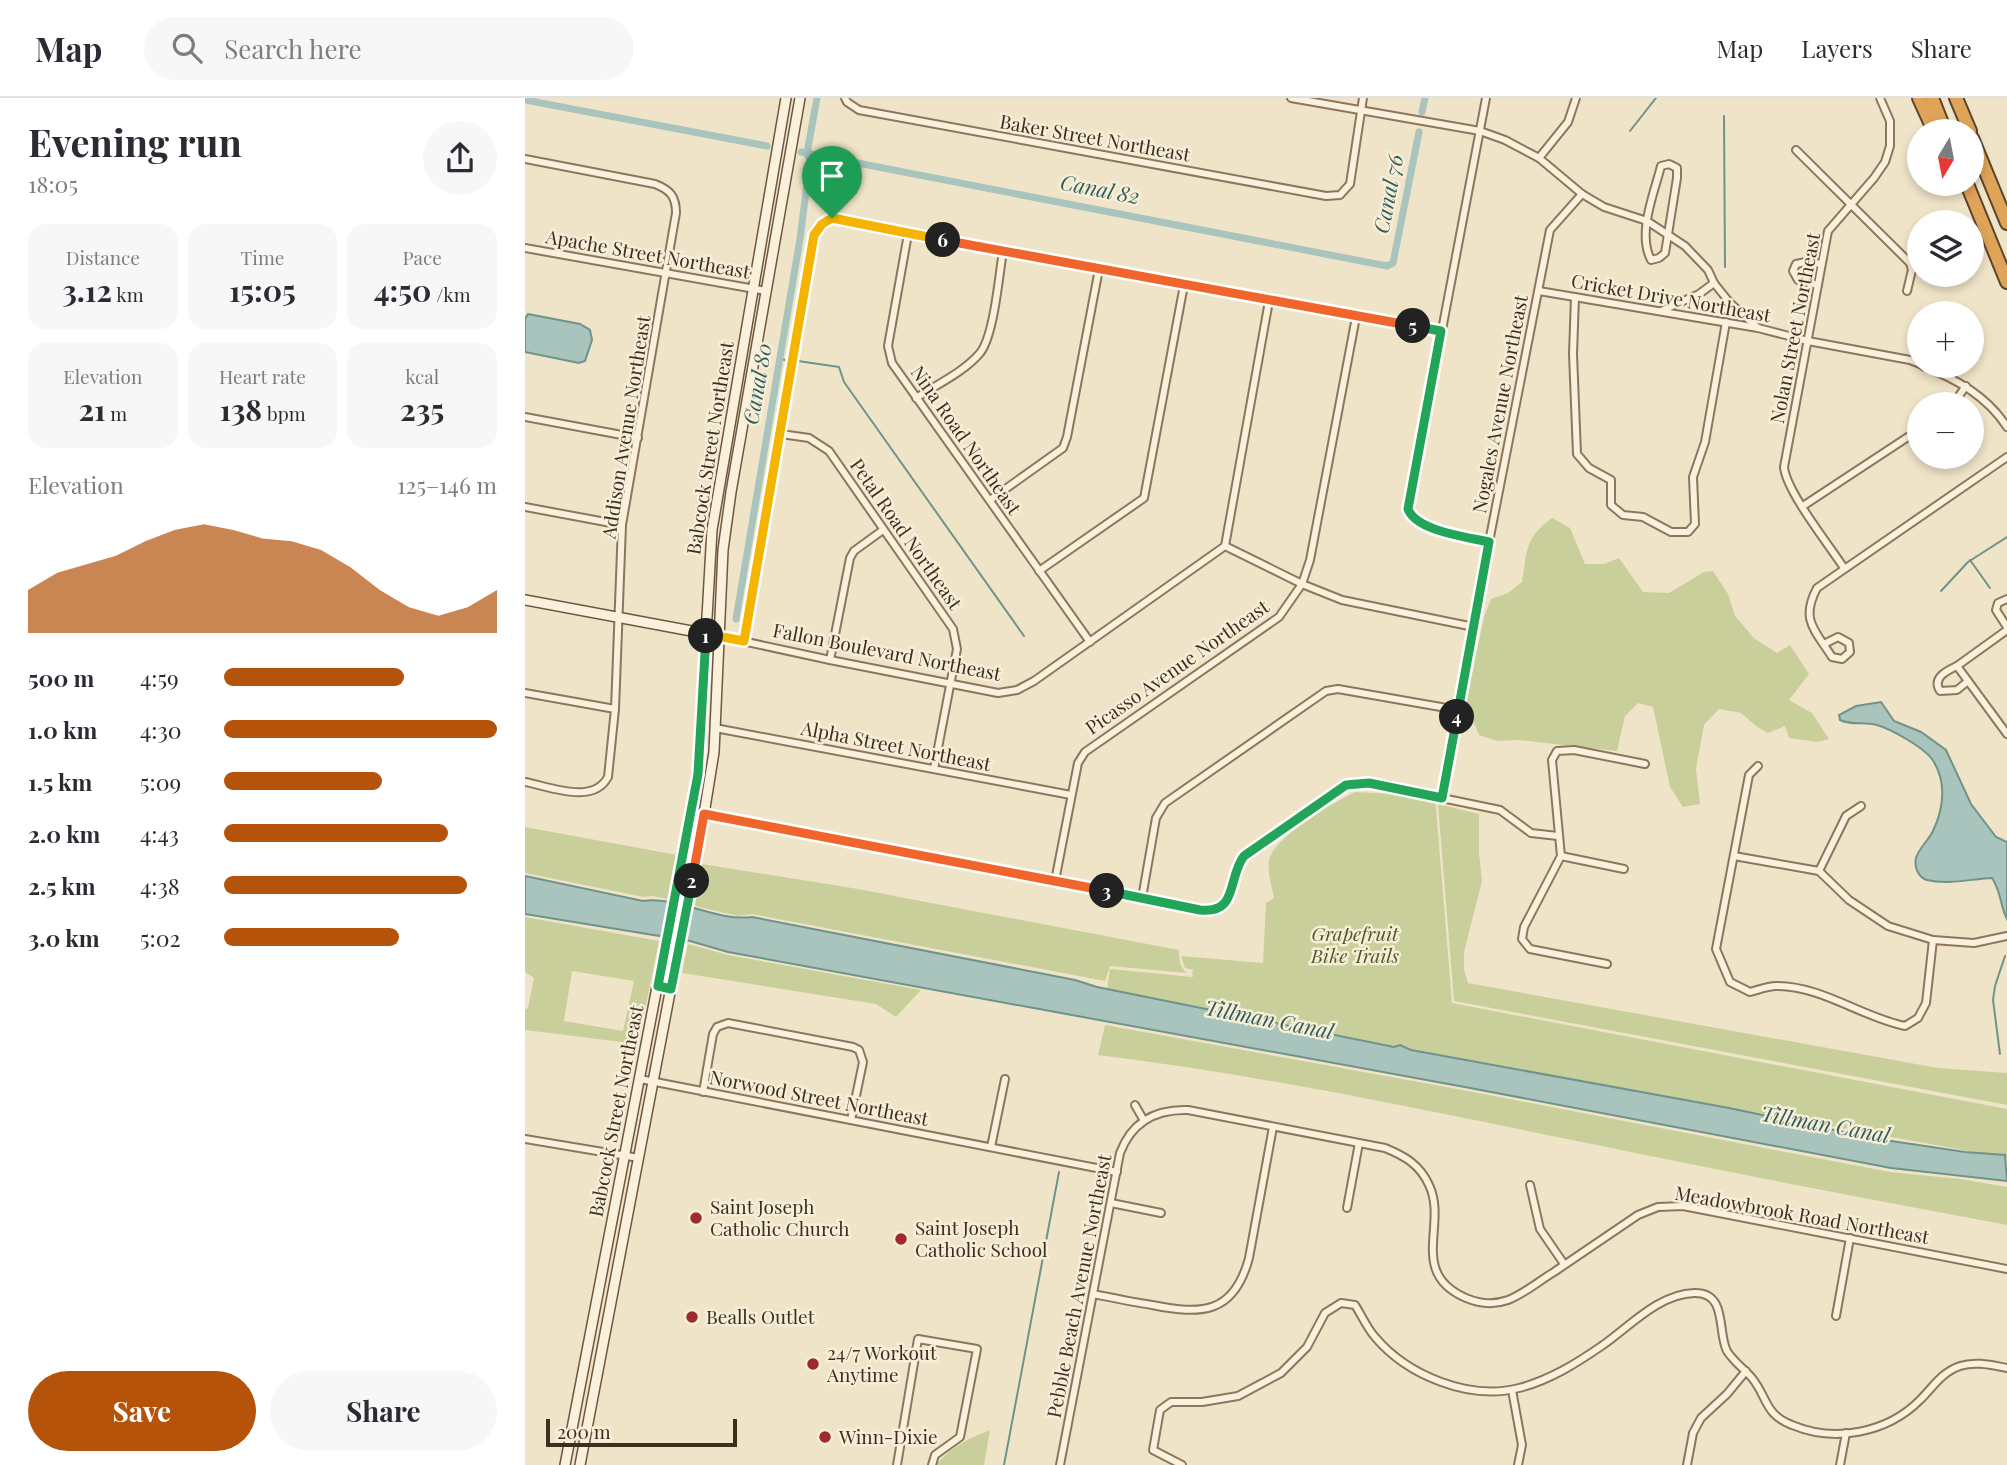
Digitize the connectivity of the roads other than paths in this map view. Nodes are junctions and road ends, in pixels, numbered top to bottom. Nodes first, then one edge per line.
1 (786, 98) edge
2 (800, 98) edge
3 (1290, 98) edge
4 (1363, 98) edge
5 (1486, 98) edge
6 (1576, 98) edge
7 (1881, 98) edge
8 (1919, 98) edge
9 (1932, 98) edge
10 (1956, 98) edge
11 (846, 100) edge
12 (1361, 111) junction
13 (1929, 119) edge
14 (1940, 119) edge
15 (1965, 119) edge
16 (1479, 131) junction
17 (1796, 150) dead end
18 (1539, 158) junction
19 (525, 160) edge
20 (1985, 170) edge
21 (1582, 194) junction
22 (1968, 196) edge
23 (1972, 196) edge
24 (1850, 204) junction
25 (1977, 210) joint
26 (1647, 221) junction
27 (2007, 223) edge
28 (1984, 227) edge
29 (908, 234) junction
30 (1667, 234) junction
31 (525, 248) edge
32 (1003, 251) junction
33 (1821, 264) junction
34 (1099, 269) junction
35 (667, 274) junction
36 (2007, 282) edge
37 (1714, 283) junction
38 (1184, 285) junction
39 (1818, 285) junction
40 (753, 289) junction
41 (766, 291) junction
42 (1539, 291) junction
43 (1907, 291) dead end
44 (1575, 297) junction
45 (1269, 301) junction
46 (1660, 311) junction
47 (1356, 317) junction
48 (1726, 322) junction
49 (1758, 328) junction
50 (1441, 331) junction
51 (1808, 341) junction
52 (1907, 359) edge
53 (1949, 378) edge
54 (1966, 386) junction
55 (1962, 392) edge
56 (916, 397) junction
57 (525, 418) edge
58 (2007, 427) edge
59 (781, 434) junction
60 (638, 438) junction
61 (1907, 438) edge
62 (2007, 457) edge
63 (990, 500) junction
64 (1803, 506) junction
65 (525, 507) edge
66 (622, 525) junction
67 (883, 530) junction
68 (1489, 542) junction
69 (1225, 546) junction
70 (1844, 568) junction
71 (1039, 571) junction
72 (1302, 584) junction
73 (525, 600) edge
74 (2007, 600) edge
75 (618, 617) junction
76 (1474, 627) junction
77 (2007, 629) edge
78 (706, 634) junction
79 (719, 636) junction
80 (744, 641) junction
81 (1090, 642) junction
82 (1824, 644) dead end
83 (830, 660) junction
84 (1957, 666) junction
85 (1968, 681) junction
86 (950, 684) junction
87 (525, 693) edge
88 (615, 709) junction
89 (1458, 710) junction
90 (2007, 716) edge
91 (1998, 722) junction
92 (715, 728) junction
93 (2007, 734) edge
94 (1644, 764) dead end
95 (1758, 766) dead end
96 (935, 769) junction
97 (525, 782) edge
98 (1071, 795) junction
99 (1442, 798) junction
100 (1861, 807) dead end
101 (691, 812) junction
102 (704, 814) junction
103 (1558, 836) junction
104 (1562, 856) junction
105 (1734, 856) junction
106 (1624, 869) dead end
107 (1819, 871) junction
108 (1055, 881) junction
109 (1142, 898) junction
110 (2007, 936) edge
111 (1933, 940) junction
112 (1607, 964) dead end
113 (658, 986) junction
114 (671, 989) junction
115 (640, 1079) junction
116 (1005, 1079) dead end
117 (653, 1082) junction
118 (703, 1092) junction
119 (1135, 1105) dead end
120 (1143, 1119) junction
121 (852, 1120) junction
122 (1273, 1127) junction
123 (525, 1139) edge
124 (1359, 1143) junction
125 (991, 1147) junction
126 (625, 1156) junction
127 (639, 1158) junction
128 (1117, 1172) junction
129 (1530, 1185) dead end
130 (1111, 1203) junction
131 (1347, 1208) dead end
132 (1161, 1213) dead end
133 (1850, 1238) junction
134 (1565, 1264) junction
135 (2007, 1269) edge
136 (1093, 1294) junction
137 (1836, 1316) dead end
138 (2007, 1368) edge
139 (1746, 1371) junction
140 (1512, 1390) junction
141 (1846, 1433) junction
142 (565, 1465) edge
143 (580, 1465) edge
144 (897, 1465) edge
145 (932, 1465) edge
146 (1061, 1465) edge
147 (1182, 1465) edge
148 (1518, 1465) edge
149 (1687, 1465) edge
150 (1840, 1465) edge

1 - 40 main road, Babcock Street Northeast
2 - 41 main road, Babcock Street Northeast
3 - 12 street
4 - 12 street
5 - 16 street
6 - 18 street
7 - 24 street, Nolan Street Northeast
8 - 13 highway
9 - 14 highway
10 - 15 highway
11 - 12 street, Baker Street Northeast
12 - 16 street
16 - 18 street
16 - 50 street
17 - 24 street
18 - 21 street
19 - 35 street, Addison Avenue Northeast
20 - 27 highway
21 - 26 street
21 - 42 street, Nogales Avenue Northeast
22 - 25 highway
23 - 25 highway
24 - 33 street, Nolan Street Northeast
24 - 43 street
26 - 30 street
26 - 30 street
26 - 30 street
28 - 36 highway
29 - 32 street
29 - 56 street, Nina Road Northeast
29 - 59 street
30 - 37 street
31 - 35 street, Apache Street Northeast
32 - 34 street
32 - 56 street
33 - 39 street, Nolan Street Northeast
33 - 39 street
34 - 38 street
34 - 63 street
35 - 40 street, Apache Street Northeast
35 - 60 street, Addison Avenue Northeast
37 - 46 street
37 - 49 street
38 - 45 street
38 - 71 street
39 - 51 street, Nolan Street Northeast
40 - 41 street, Apache Street Northeast
40 - 78 main road, Babcock Street Northeast
41 - 79 main road, Babcock Street Northeast
42 - 44 street, Cricket Drive Northeast
42 - 68 street, Nogales Avenue Northeast
44 - 46 street, Cricket Drive Northeast
44 - 48 street
45 - 47 street
45 - 69 street
46 - 48 street, Cricket Drive Northeast
47 - 50 street
47 - 72 street, Picasso Avenue Northeast
48 - 49 street, Cricket Drive Northeast
49 - 51 street, Cricket Drive Northeast
50 - 68 street
51 - 52 street, Cricket Drive Northeast
51 - 64 street, Nolan Street Northeast
53 - 54 street, Cricket Drive Northeast
54 - 55 street
54 - 58 street, Cricket Drive Northeast
56 - 63 street, Nina Road Northeast
57 - 60 street
59 - 67 street, Petal Road Northeast
59 - 80 street
60 - 66 street, Addison Avenue Northeast
61 - 64 street
62 - 70 street
63 - 71 street, Nina Road Northeast
64 - 70 street, Nolan Street Northeast
65 - 66 street
66 - 75 street, Addison Avenue Northeast
67 - 83 street
67 - 86 street, Petal Road Northeast
68 - 76 street, Nogales Avenue Northeast
69 - 72 street
69 - 81 street, Fallon Boulevard Northeast
70 - 82 street
71 - 81 street, Nina Road Northeast
72 - 76 street
72 - 98 street, Picasso Avenue Northeast
73 - 75 main road, Fallon Boulevard Northeast
74 - 77 street
75 - 78 main road, Fallon Boulevard Northeast
75 - 88 street, Addison Avenue Northeast
76 - 89 street, Nogales Avenue Northeast
77 - 84 street
78 - 79 main road, Fallon Boulevard Northeast
78 - 101 main road, Babcock Street Northeast
79 - 80 street, Fallon Boulevard Northeast
79 - 92 main road, Babcock Street Northeast
80 - 83 street, Fallon Boulevard Northeast
81 - 86 street, Fallon Boulevard Northeast
83 - 86 street, Fallon Boulevard Northeast
84 - 85 street
84 - 85 street
85 - 91 street
86 - 96 street, Petal Road Northeast
87 - 88 street
88 - 97 street, Addison Avenue Northeast
89 - 99 street, Nogales Avenue Northeast
89 - 109 street
90 - 91 street
91 - 93 street
92 - 96 street, Alpha Street Northeast
92 - 102 main road, Babcock Street Northeast
94 - 103 street
95 - 105 street
96 - 98 street, Alpha Street Northeast
98 - 108 street, Picasso Avenue Northeast
99 - 103 street
99 - 109 street
100 - 107 street
101 - 102 street
101 - 113 main road, Babcock Street Northeast
102 - 108 street
102 - 114 main road, Babcock Street Northeast
103 - 104 street
104 - 106 street
104 - 112 street
105 - 107 street
105 - 111 street
107 - 111 street
108 - 109 street
110 - 111 street
113 - 114 main road
113 - 115 main road, Babcock Street Northeast
114 - 117 main road, Babcock Street Northeast
115 - 117 street, Norwood Street Northeast
115 - 126 main road, Babcock Street Northeast
116 - 125 street
117 - 118 street, Norwood Street Northeast
117 - 127 main road, Babcock Street Northeast
118 - 121 street, Norwood Street Northeast
118 - 121 street
119 - 120 street
120 - 122 street, Meadowbrook Road Northeast
120 - 128 street, Pebble Beach Avenue Northeast
121 - 125 street, Norwood Street Northeast
122 - 124 street, Meadowbrook Road Northeast
122 - 136 street
123 - 126 street
124 - 131 street
124 - 134 street, Meadowbrook Road Northeast
125 - 128 street, Norwood Street Northeast
126 - 127 street
126 - 142 main road, Babcock Street Northeast
127 - 143 main road, Babcock Street Northeast
128 - 130 street, Pebble Beach Avenue Northeast
129 - 134 street
130 - 132 street
130 - 136 street, Pebble Beach Avenue Northeast
133 - 134 street, Meadowbrook Road Northeast
133 - 135 street, Meadowbrook Road Northeast
133 - 137 street
136 - 146 street, Pebble Beach Avenue Northeast
138 - 141 street
139 - 140 street
139 - 141 street
139 - 149 street
140 - 147 street
140 - 148 street
141 - 150 street
144 - 145 street

